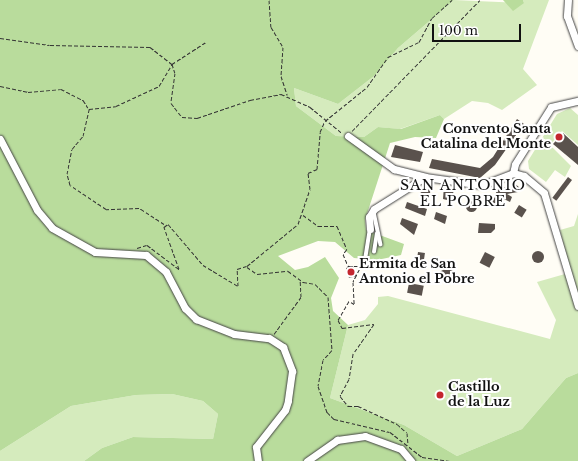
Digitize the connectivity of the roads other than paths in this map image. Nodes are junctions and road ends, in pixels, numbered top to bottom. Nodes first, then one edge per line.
1 (568, 0) edge
2 (578, 46) edge
3 (578, 101) edge
4 (348, 136) road end
5 (0, 139) edge
6 (514, 173) junction
7 (425, 177) junction
8 (374, 209) junction
9 (370, 230) joint
10 (377, 233) junction
11 (381, 244) dead end
12 (374, 252) dead end
13 (365, 260) road end
14 (578, 306) edge
15 (258, 461) edge
16 (307, 461) edge
17 (411, 461) edge

1 - 2 street
3 - 6 street
4 - 7 street
5 - 15 street
6 - 7 street
6 - 14 street
7 - 8 street
8 - 9 street
8 - 10 lane
9 - 13 lane
10 - 11 lane
10 - 12 lane
16 - 17 street

